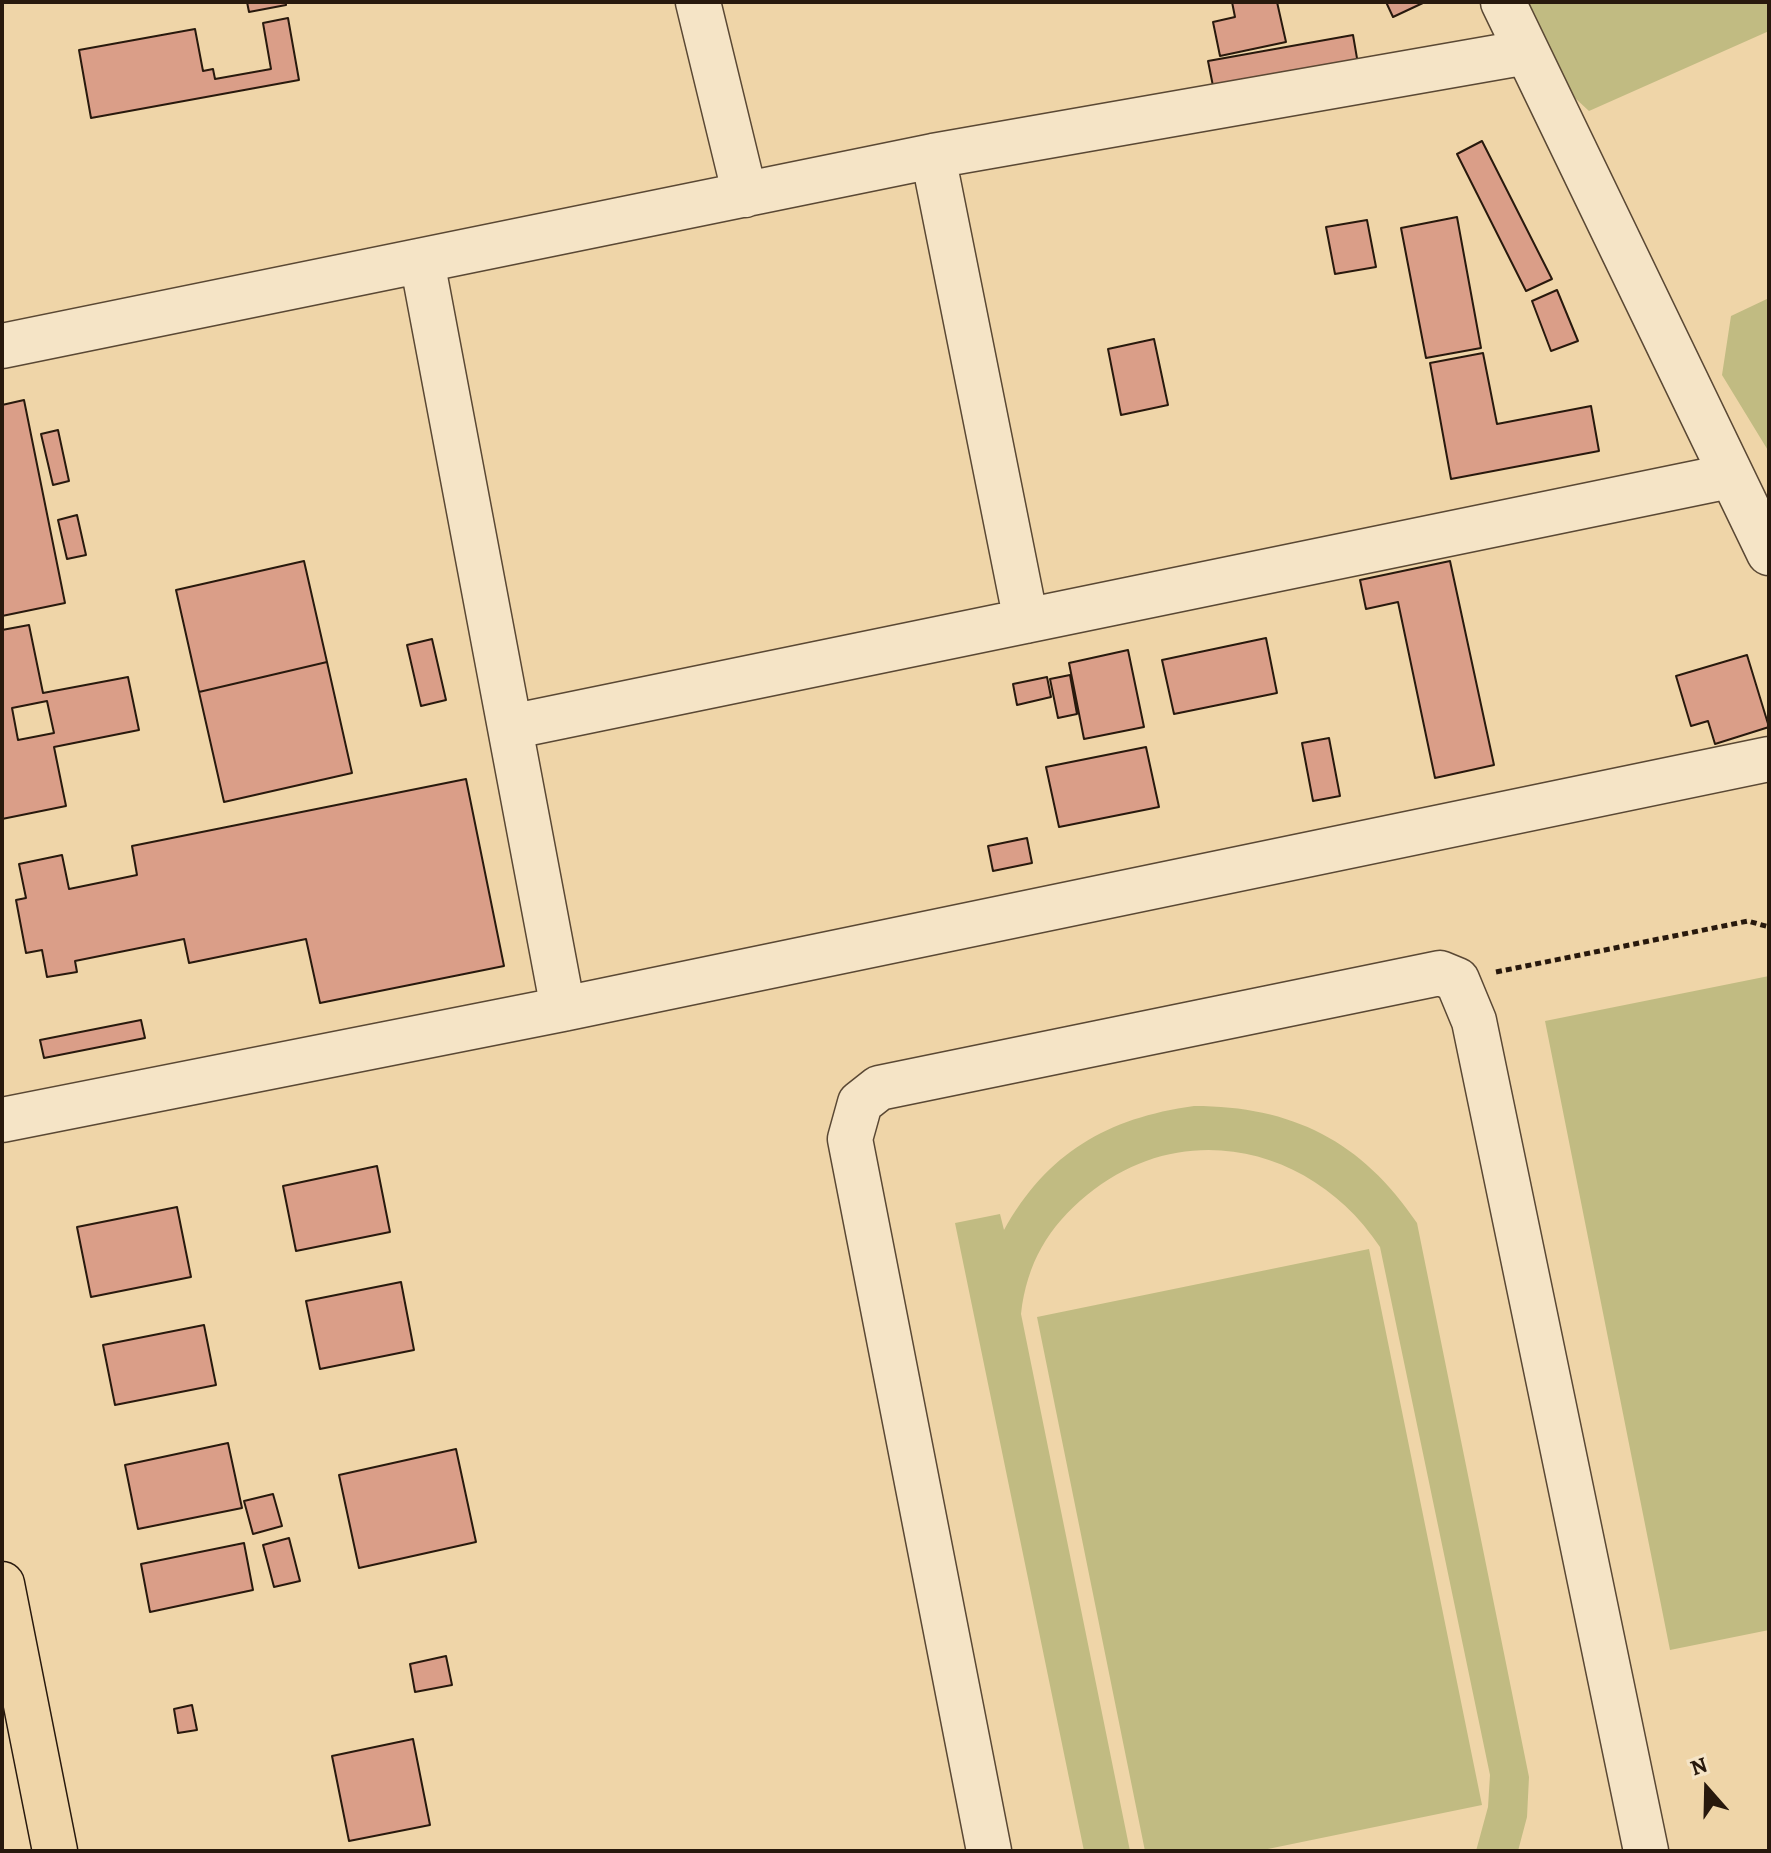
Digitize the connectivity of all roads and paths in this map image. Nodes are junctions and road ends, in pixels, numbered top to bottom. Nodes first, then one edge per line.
1 (698, 2) edge
2 (1503, 2) edge
3 (1527, 52) junction
4 (933, 156) junction
5 (745, 195) junction
6 (422, 261) junction
7 (2, 346) edge
8 (1730, 476) junction
9 (1769, 553) edge
10 (1026, 621) junction
11 (510, 727) junction
12 (1769, 759) edge
13 (1769, 927) edge
14 (1457, 980) junction
15 (563, 1009) junction
16 (2, 1120) edge
17 (2, 1584) edge
18 (55, 1851) edge
19 (989, 1851) edge
20 (1646, 1851) edge

1 - 5 street
2 - 3 street
3 - 4 street
3 - 8 street
4 - 5 street
4 - 10 street
5 - 6 street
6 - 7 street
6 - 11 street
8 - 9 street
8 - 10 street
10 - 11 street
11 - 15 street
12 - 15 street
13 - 14 path
14 - 19 street
14 - 20 street
15 - 16 street
17 - 18 main road

